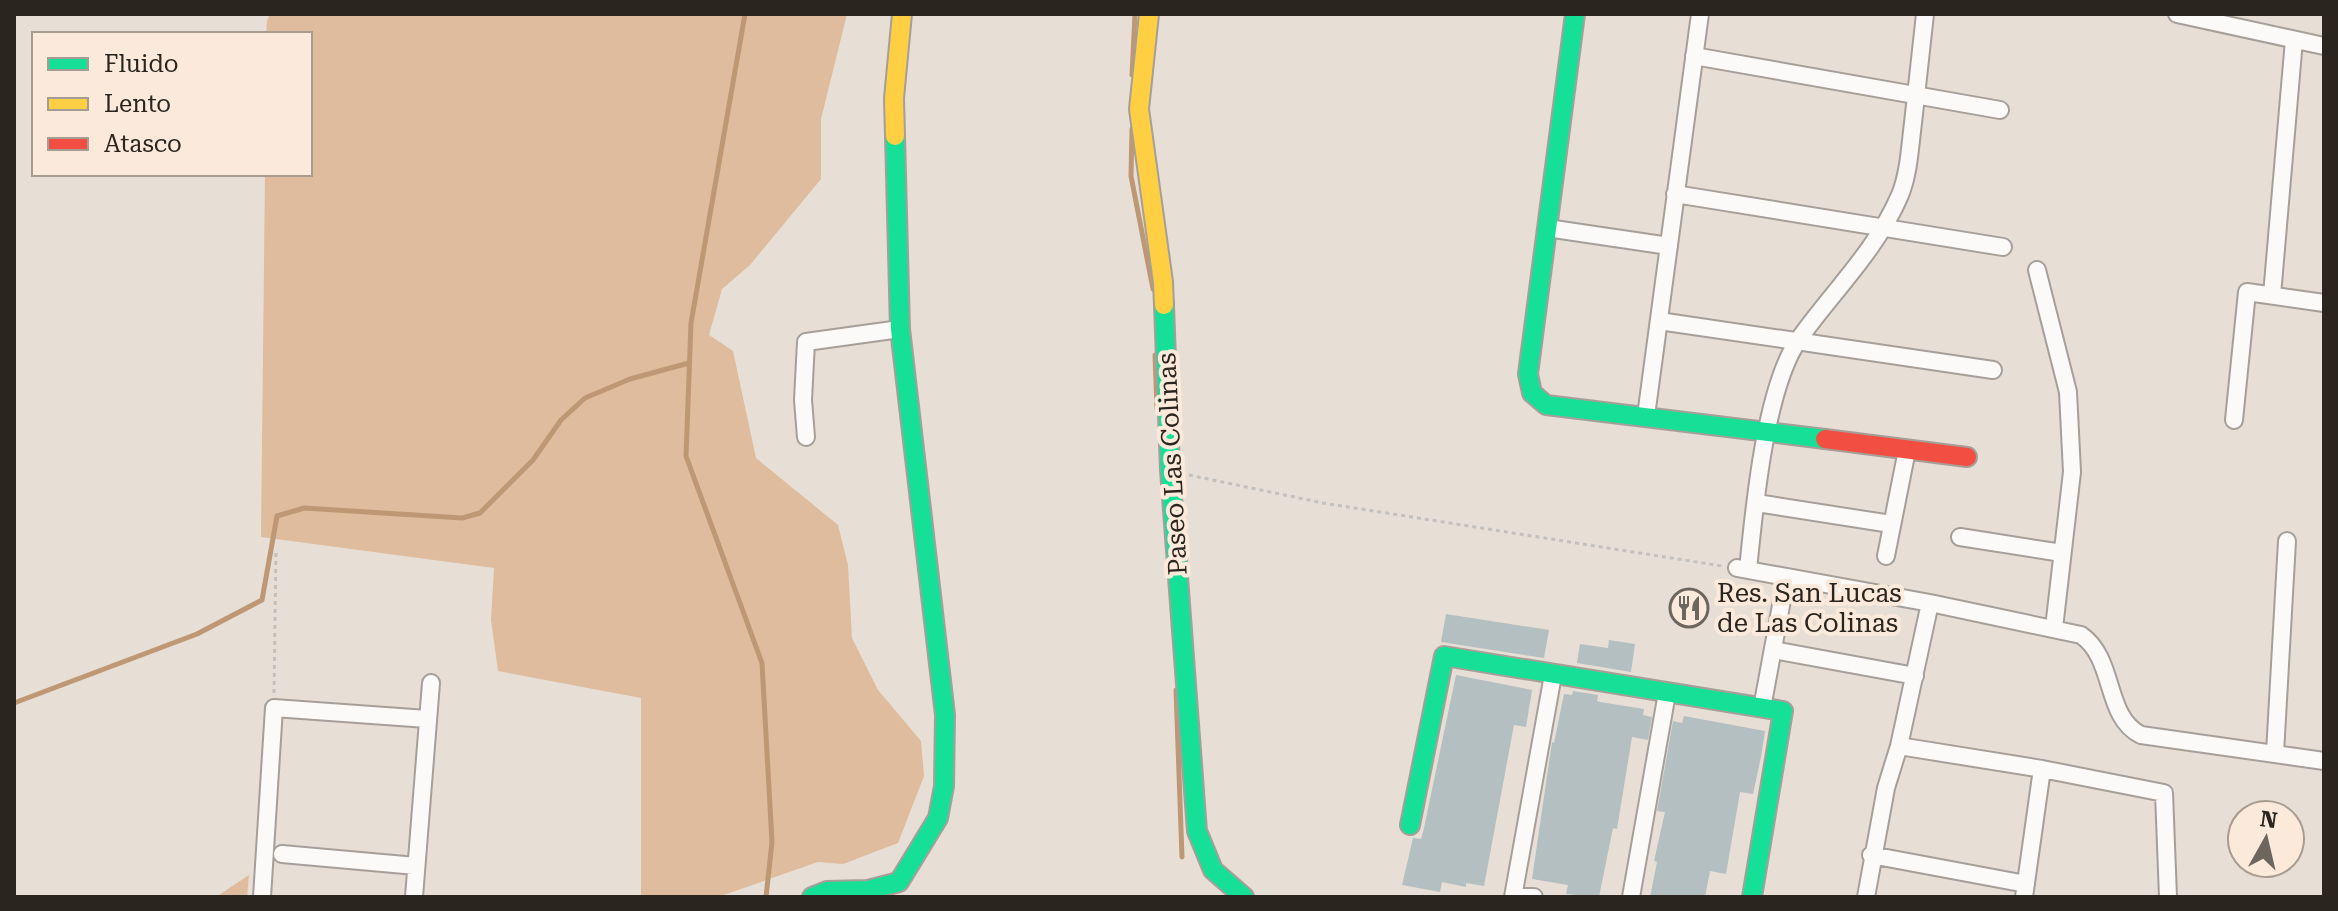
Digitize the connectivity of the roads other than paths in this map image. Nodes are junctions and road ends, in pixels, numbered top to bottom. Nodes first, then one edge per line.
1 (902, 14) edge
2 (1149, 14) edge
3 (1575, 14) edge
4 (1700, 14) edge
5 (1925, 14) edge
6 (2177, 14) edge
7 (2209, 18) edge
8 (2294, 40) junction
9 (2324, 46) edge
10 (1694, 56) junction
11 (1916, 95) junction
12 (2000, 110) dead end
13 (1675, 194) junction
14 (1885, 227) junction
15 (1547, 228) junction
16 (1669, 246) junction
17 (2003, 247) dead end
18 (2037, 270) dead end
19 (2272, 295) junction
20 (2324, 303) edge
21 (1659, 321) junction
22 (900, 329) junction
23 (1797, 341) junction
24 (1993, 370) dead end
25 (1646, 416) junction
26 (2234, 420) dead end
27 (1767, 433) junction
28 (806, 437) dead end
29 (1907, 450) junction
30 (1967, 457) dead end
31 (1757, 503) junction
32 (1891, 524) junction
33 (1960, 537) dead end
34 (2287, 541) dead end
35 (2062, 553) junction
36 (1886, 556) dead end
37 (1782, 600) dead end
38 (1930, 603) junction
39 (2054, 628) junction
40 (1773, 650) junction
41 (1553, 675) junction
42 (1915, 676) junction
43 (431, 683) dead end
44 (1667, 693) junction
45 (1762, 708) junction
46 (427, 719) junction
47 (1899, 746) junction
48 (2275, 753) junction
49 (2324, 761) edge
50 (2042, 769) junction
51 (1410, 825) dead end
52 (282, 854) dead end
53 (1871, 855) junction
54 (416, 866) junction
55 (2025, 891) edge
56 (262, 897) edge
57 (414, 897) edge
58 (812, 897) edge
59 (1244, 897) edge
60 (1513, 897) edge
61 (1521, 897) edge
62 (1534, 897) edge
63 (1631, 897) edge
64 (1752, 897) edge
65 (1866, 897) edge
66 (2168, 897) edge

1 - 22 street
2 - 59 street, Paseo Las Colinas
3 - 15 street
4 - 10 street
5 - 11 street
6 - 7 street
7 - 8 street
8 - 9 street
8 - 19 street
10 - 11 street
10 - 13 street
11 - 12 street
11 - 14 street
13 - 14 street
13 - 16 street
14 - 17 street
14 - 23 street
15 - 16 street
15 - 25 street
16 - 21 street
18 - 35 street
19 - 20 street
19 - 26 street
21 - 23 street
21 - 25 street
22 - 28 street
22 - 58 street
23 - 24 street
23 - 27 street
25 - 27 street
27 - 29 street
27 - 31 street
29 - 30 street
29 - 32 street
31 - 32 street
31 - 38 street
32 - 36 street
33 - 35 street
34 - 48 street
35 - 39 street
37 - 40 street
38 - 39 street
38 - 42 street
39 - 48 street
40 - 42 street
40 - 45 street
41 - 44 street
41 - 51 street
41 - 60 street
42 - 47 street
43 - 46 street
44 - 45 street
44 - 63 street
45 - 64 street
46 - 54 street
46 - 56 street
47 - 50 street
47 - 53 street
48 - 49 street
50 - 55 street
50 - 66 street
52 - 54 street
53 - 55 street
53 - 65 street
54 - 57 street
61 - 62 street

